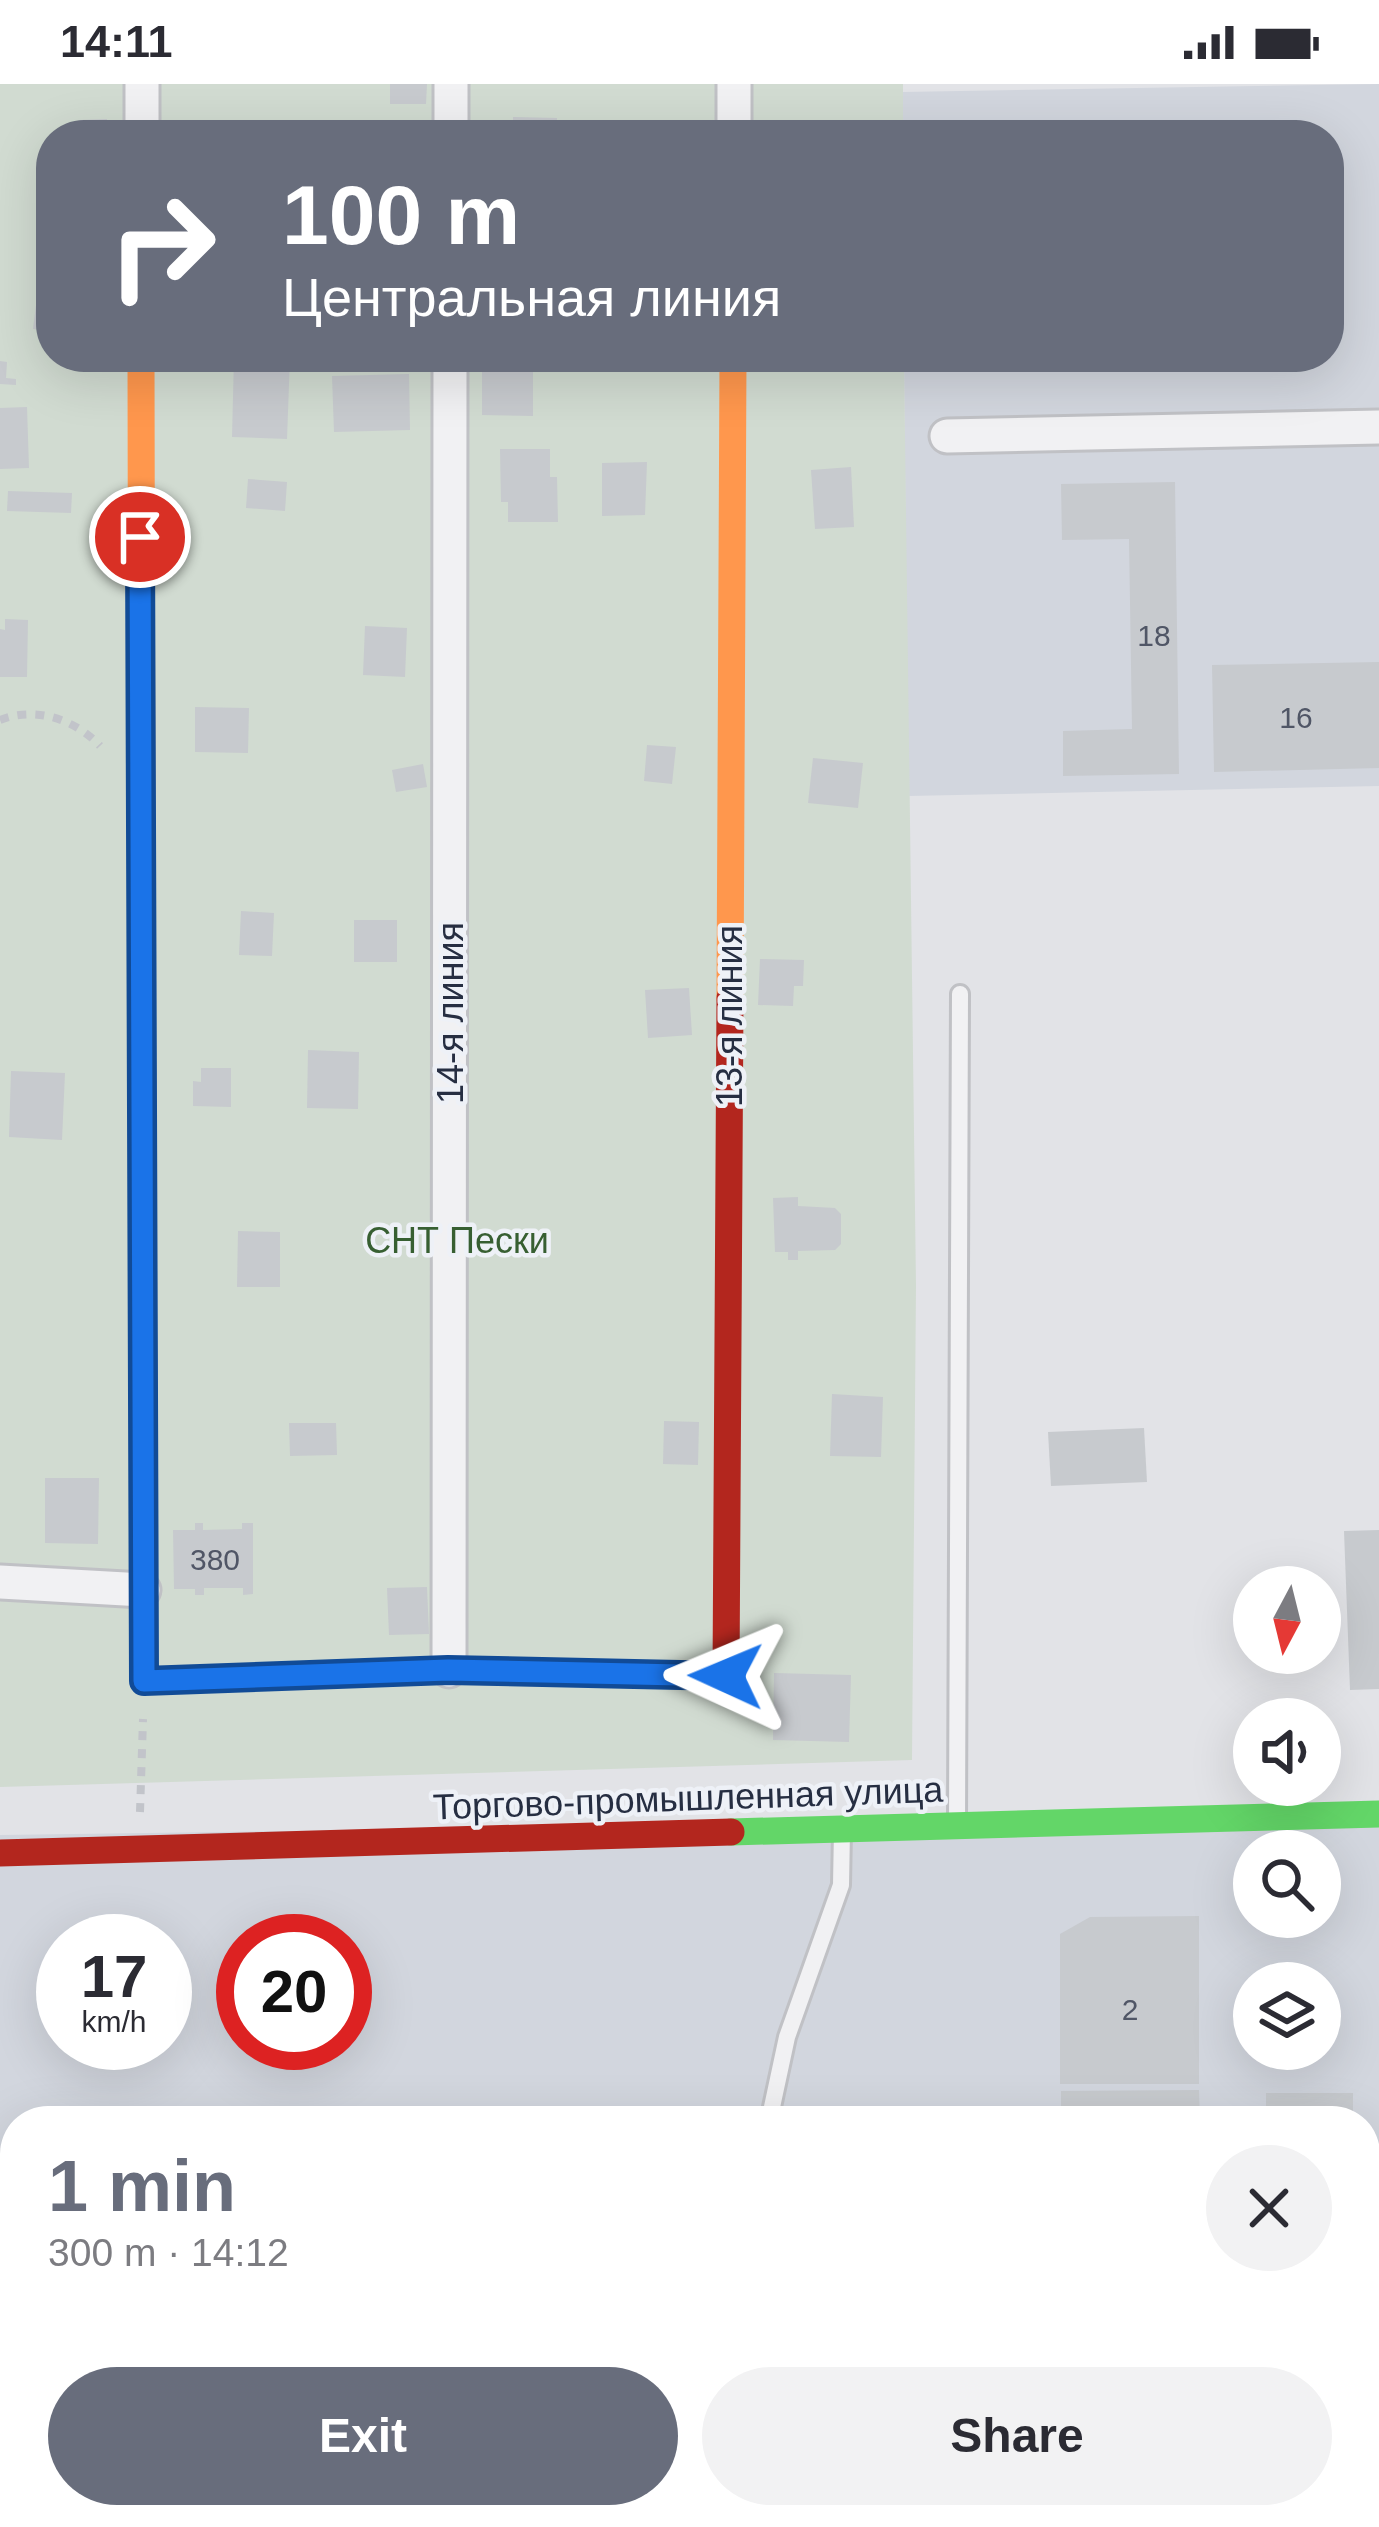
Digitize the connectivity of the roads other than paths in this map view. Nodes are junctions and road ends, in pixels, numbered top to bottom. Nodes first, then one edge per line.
1 (142, 84) edge
2 (451, 84) edge
3 (734, 84) edge
4 (142, 120) edge
5 (451, 120) edge
6 (734, 120) edge
7 (141, 372) edge
8 (451, 372) edge
9 (733, 372) edge
10 (1379, 427) edge
11 (947, 436) dead end
12 (960, 994) dead end
13 (0, 1582) edge
14 (143, 1590) junction
15 (448, 1670) junction
16 (726, 1676) joint
17 (144, 1681) joint
18 (1379, 1814) edge
19 (957, 1826) junction
20 (842, 1829) junction
21 (0, 1852) edge
22 (772, 2106) edge

1 - 4 street
2 - 5 street
3 - 6 street
7 - 14 street
8 - 15 street, 14-я линия
9 - 16 street, 13-я линия
10 - 11 street
12 - 19 lane
13 - 14 street
14 - 17 street
15 - 16 lane
15 - 17 lane
18 - 19 street, Торгово-промышленная улица
19 - 20 street, Торгово-промышленная улица
20 - 21 street, Торгово-промышленная улица
20 - 22 lane

